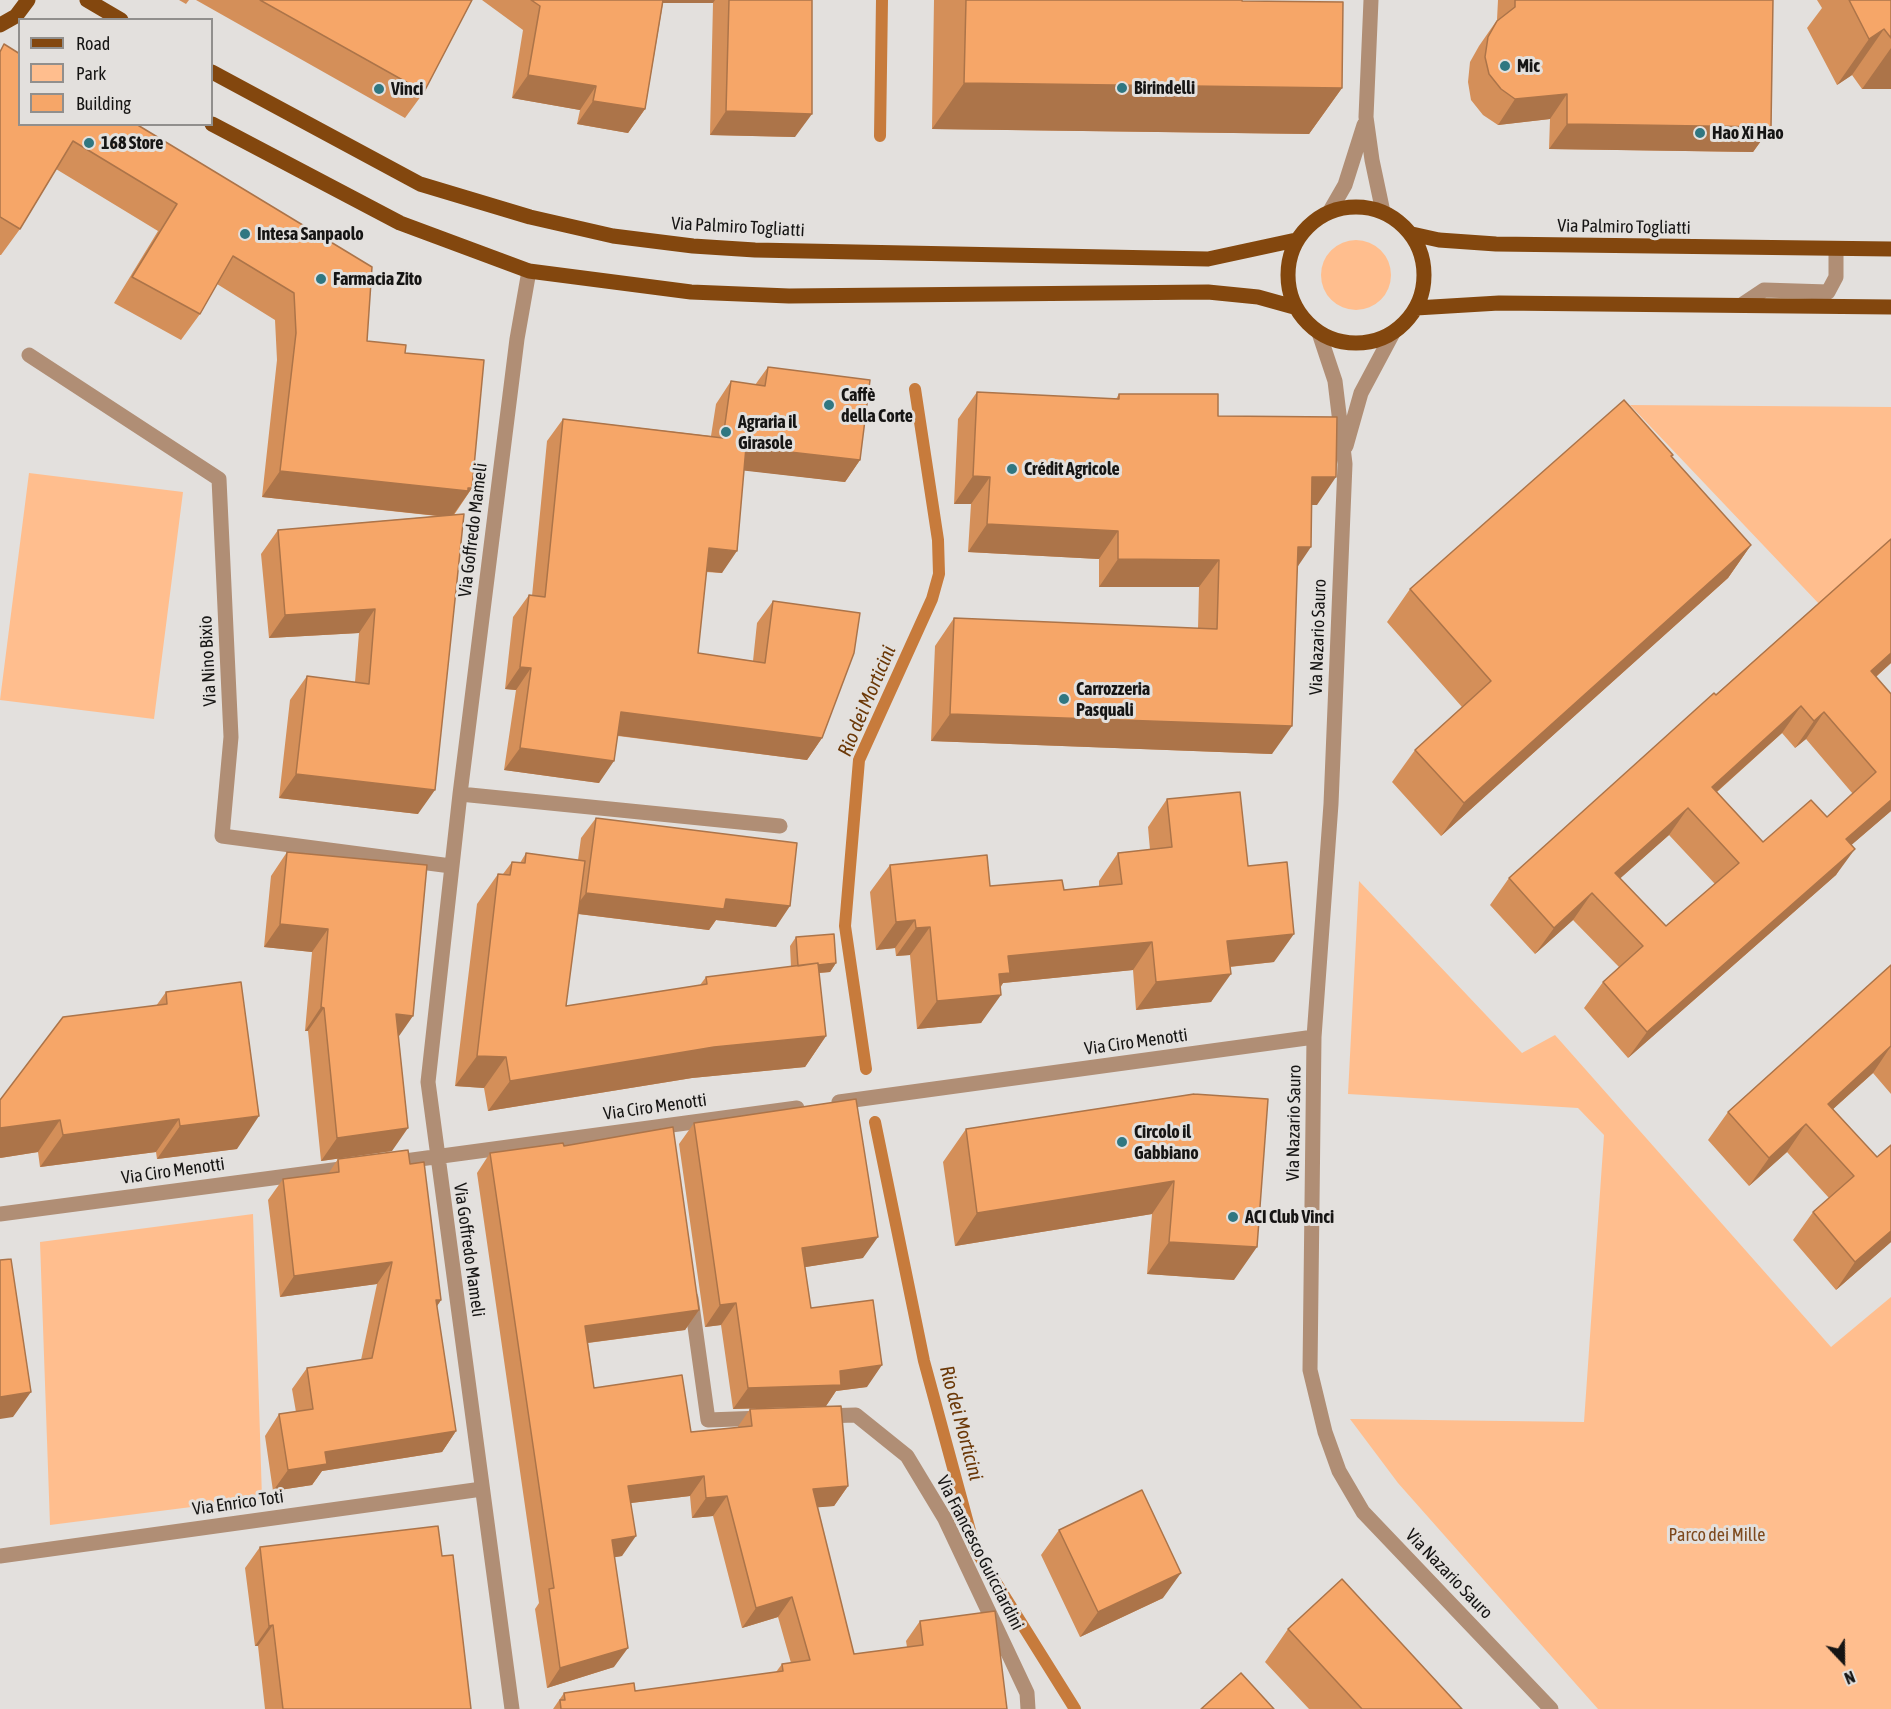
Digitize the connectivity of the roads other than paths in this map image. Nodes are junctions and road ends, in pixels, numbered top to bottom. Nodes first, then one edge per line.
1 (28, 0) edge
2 (87, 0) edge
3 (1371, 0) edge
4 (20, 18) edge
5 (118, 18) edge
6 (18, 19) edge
7 (0, 25) edge
8 (213, 73) edge
9 (1366, 117) junction
10 (213, 125) edge
11 (1330, 211) junction
12 (1383, 212) junction
13 (1412, 234) junction
14 (1296, 240) junction
15 (1836, 249) junction
16 (1891, 249) edge
17 (529, 271) junction
18 (1743, 304) junction
19 (1294, 307) junction
20 (1891, 307) edge
21 (1416, 308) junction
22 (1319, 333) junction
23 (1393, 333) junction
24 (29, 356) dead end
25 (1345, 452) junction
26 (460, 794) junction
27 (780, 826) dead end
28 (451, 866) junction
29 (1314, 1037) junction
30 (436, 1156) junction
31 (0, 1214) edge
32 (688, 1278) edge
33 (811, 1417) edge
34 (777, 1418) edge
35 (482, 1489) junction
36 (0, 1556) edge
37 (512, 1709) edge
38 (1028, 1709) edge
39 (1551, 1709) edge

1 - 4 main road
2 - 5 main road
3 - 9 street
6 - 7 main road
8 - 14 main road, Via Palmiro Togliatti
9 - 11 street
9 - 12 street
10 - 17 main road
11 - 12 main road, Via Palmiro Togliatti
11 - 14 main road, Via Palmiro Togliatti
12 - 13 main road, Via Palmiro Togliatti
13 - 15 main road, Via Palmiro Togliatti
13 - 21 main road, Via Palmiro Togliatti
14 - 19 main road, Via Palmiro Togliatti
15 - 16 main road, Via Palmiro Togliatti
15 - 18 street
17 - 19 main road
17 - 26 street, Via Goffredo Mameli
18 - 20 main road
18 - 21 main road
19 - 22 main road, Via Palmiro Togliatti
21 - 23 main road, Via Palmiro Togliatti
22 - 23 main road, Via Palmiro Togliatti
22 - 25 street, Via Nazario Sauro
23 - 25 street, Via Nazario Sauro
24 - 28 street, Via Nino Bixio
25 - 29 street, Via Nazario Sauro
26 - 27 street
26 - 28 street, Via Goffredo Mameli
28 - 30 street, Via Goffredo Mameli
29 - 30 street, Via Ciro Menotti
29 - 39 street, Via Nazario Sauro
30 - 31 street, Via Ciro Menotti
30 - 35 street, Via Goffredo Mameli
32 - 34 street
33 - 38 street, Via Francesco Guicciardini
35 - 36 street, Via Enrico Toti
35 - 37 street, Via Goffredo Mameli

